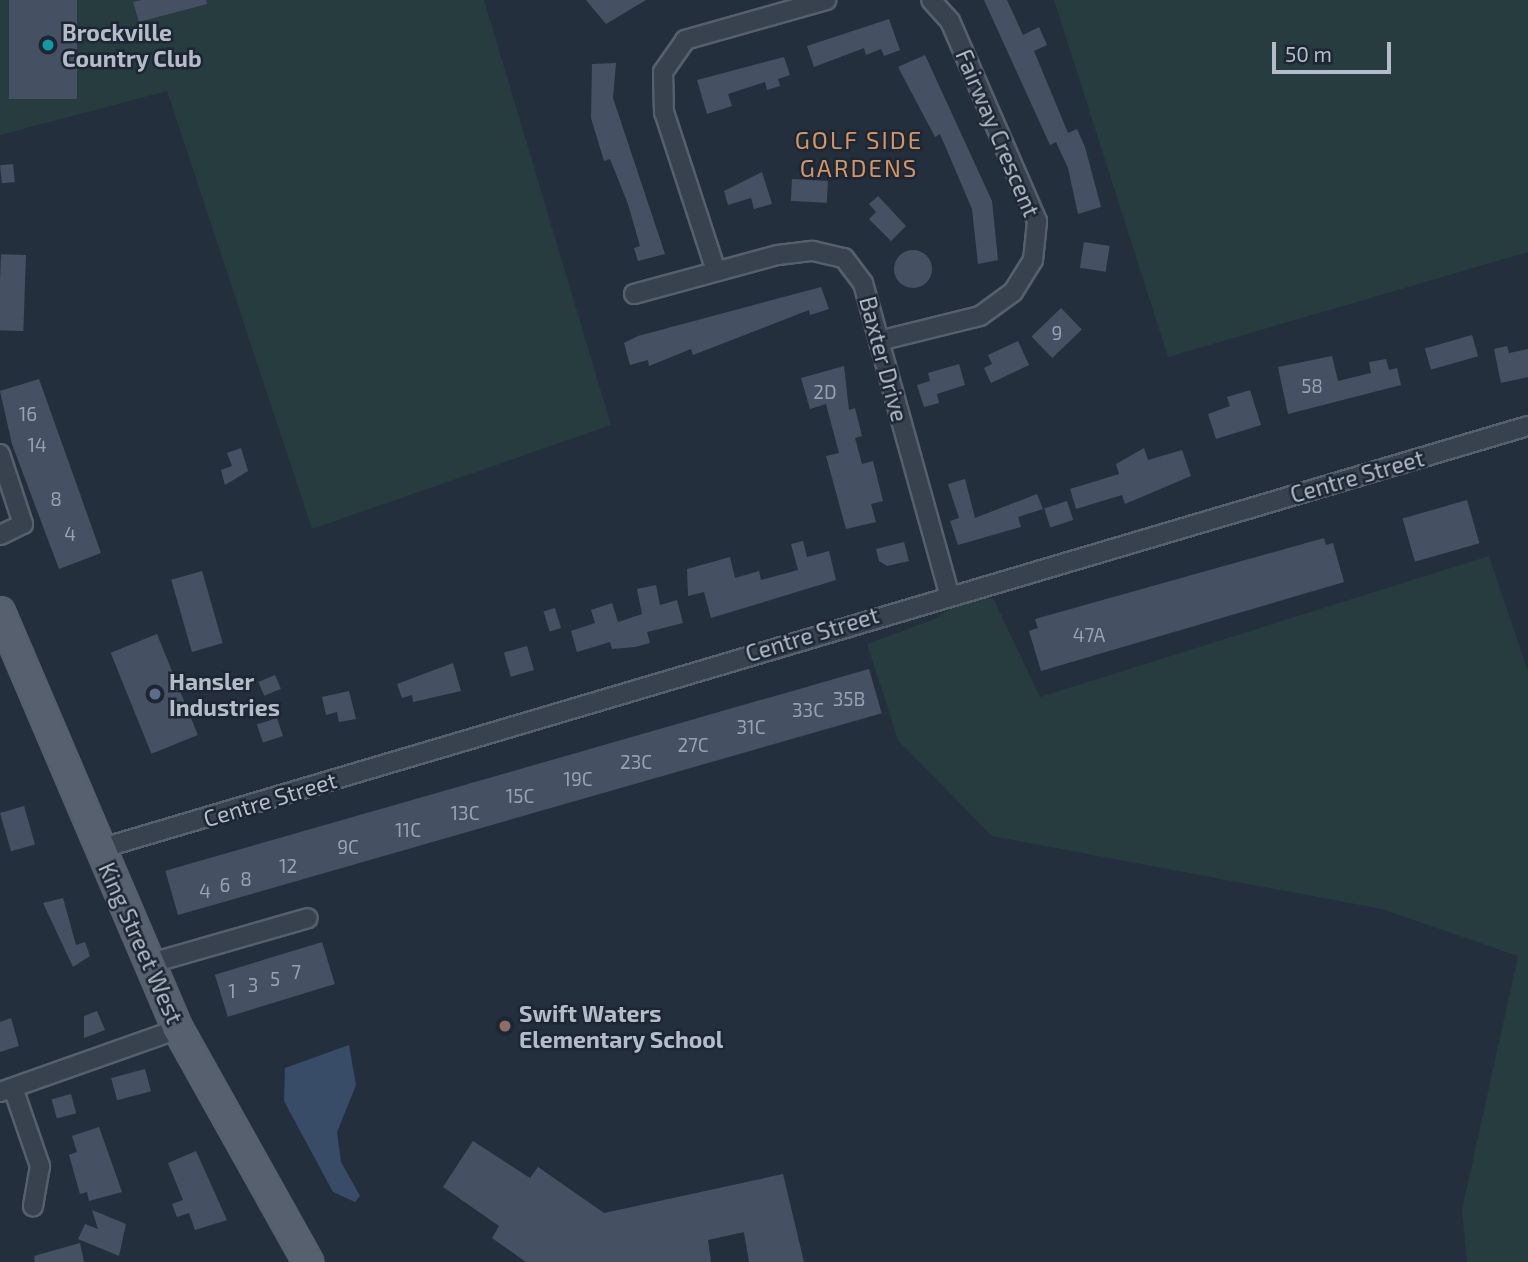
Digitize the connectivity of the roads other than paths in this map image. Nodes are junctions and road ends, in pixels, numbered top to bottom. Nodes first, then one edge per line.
1 (826, 0) edge
2 (931, 0) edge
3 (716, 271) junction
4 (634, 294) dead end
5 (879, 341) junction
6 (1528, 426) edge
7 (0, 454) edge
8 (0, 535) edge
9 (948, 593) junction
10 (1, 622) edge
11 (99, 849) junction
12 (308, 918) dead end
13 (148, 964) junction
14 (178, 1029) junction
15 (6, 1090) edge
16 (33, 1206) dead end
17 (308, 1262) edge

1 - 3 street
2 - 5 street, Fairway Crescent
3 - 4 street, Baxter Drive
3 - 5 street, Baxter Drive
5 - 9 street, Baxter Drive
6 - 9 street, Centre Street
7 - 8 street
9 - 11 street, Centre Street
10 - 11 main road, King Street West
11 - 13 main road, King Street West
12 - 13 street
13 - 14 main road, King Street West
14 - 15 street
14 - 17 main road, King Street West
15 - 16 street

